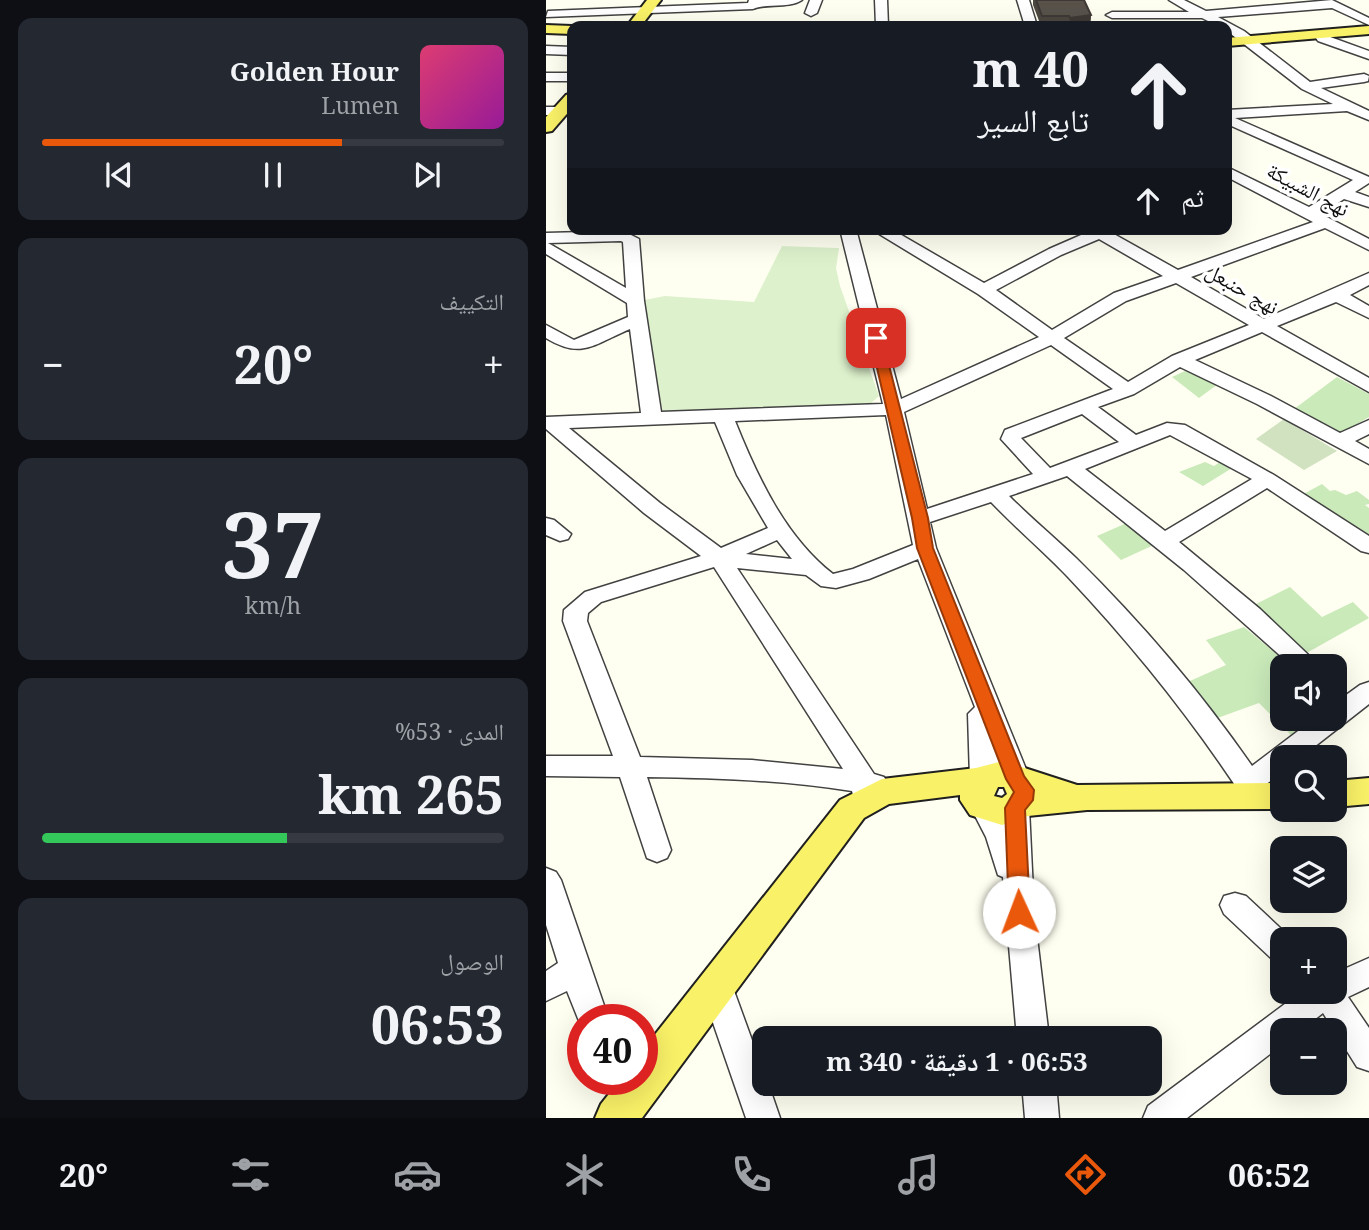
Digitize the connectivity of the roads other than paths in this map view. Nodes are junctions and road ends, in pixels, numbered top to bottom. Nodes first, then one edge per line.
1 (796, 0) edge
2 (816, 0) edge
3 (881, 0) edge
4 (892, 0) edge
5 (1023, 0) edge
6 (1175, 0) edge
7 (1243, 0) edge
8 (1328, 2) edge
9 (752, 6) edge
10 (649, 7) edge
11 (1265, 11) junction
12 (811, 13) dead end
13 (548, 14) dead end
14 (1112, 15) dead end
15 (1205, 15) junction
16 (882, 21) edge
17 (894, 21) edge
18 (1029, 21) edge
19 (1216, 21) edge
20 (1369, 22) edge
21 (546, 29) edge
22 (567, 30) edge
23 (1232, 30) edge
24 (1369, 32) edge
25 (1322, 38) junction
26 (1254, 42) junction
27 (1232, 44) edge
28 (546, 50) edge
29 (567, 51) edge
30 (1369, 55) edge
31 (546, 60) edge
32 (567, 61) edge
33 (546, 77) edge
34 (567, 77) edge
35 (1364, 78) dead end
36 (1307, 86) junction
37 (1232, 101) edge
38 (1369, 101) edge
39 (1349, 107) junction
40 (553, 111) edge
41 (1244, 113) junction
42 (1232, 114) edge
43 (1369, 116) edge
44 (1232, 122) edge
45 (546, 127) edge
46 (1232, 174) edge
47 (1248, 182) junction
48 (1232, 188) edge
49 (1342, 193) junction
50 (1369, 202) edge
51 (1317, 219) junction
52 (850, 235) edge
53 (889, 235) edge
54 (1090, 235) edge
55 (1108, 235) edge
56 (546, 238) edge
57 (1369, 245) edge
58 (546, 247) edge
59 (1173, 277) junction
60 (1369, 278) edge
61 (984, 290) junction
62 (1337, 295) junction
63 (637, 310) junction
64 (1369, 313) edge
65 (1259, 325) junction
66 (546, 330) edge
67 (1051, 338) junction
68 (1179, 360) junction
69 (1369, 386) edge
70 (1128, 390) junction
71 (1084, 407) junction
72 (894, 409) junction
73 (723, 417) junction
74 (652, 420) junction
75 (548, 423) edge
76 (1369, 426) edge
77 (1340, 441) junction
78 (1134, 443) junction
79 (1369, 458) edge
80 (1070, 468) junction
81 (1046, 476) junction
82 (1267, 479) junction
83 (994, 493) junction
84 (920, 518) junction
85 (779, 531) junction
86 (1165, 541) junction
87 (1369, 546) edge
88 (925, 548) junction
89 (719, 558) junction
90 (812, 568) junction
91 (1295, 654) edge
92 (977, 683) joint
93 (1319, 731) edge
94 (546, 766) edge
95 (630, 766) junction
96 (878, 790) junction
97 (1263, 792) edge
98 (1369, 792) edge
99 (1000, 793) junction
100 (1347, 793) edge
101 (657, 850) dead end
102 (546, 880) edge
103 (1235, 905) dead end
104 (1270, 938) edge
105 (576, 969) junction
106 (1369, 972) edge
107 (1347, 982) edge
108 (546, 987) edge
109 (717, 988) junction
110 (588, 1004) edge
111 (1311, 1004) edge
112 (1335, 1004) edge
113 (1032, 1026) edge
114 (1369, 1056) edge
115 (1039, 1096) edge
116 (617, 1102) edge
117 (763, 1118) edge
118 (1042, 1118) edge
119 (1160, 1118) edge

1 - 9 street
2 - 12 street
3 - 16 street
4 - 17 street
5 - 18 street
6 - 15 street
7 - 11 street
8 - 11 street
8 - 20 street
9 - 10 street
10 - 13 street
11 - 15 street
14 - 15 street
15 - 19 street
21 - 22 main road
23 - 26 street
24 - 25 main road
24 - 26 main road
25 - 26 main road
25 - 30 street
26 - 27 main road
26 - 36 street
28 - 29 street
31 - 32 street
33 - 34 street
35 - 36 street
36 - 39 street
37 - 41 street
38 - 39 street
39 - 41 street
39 - 43 street
40 - 45 main road
41 - 42 street
44 - 49 street
46 - 47 street, نهج الشبيكة
47 - 48 street
47 - 51 street, نهج الشبيكة
49 - 50 street
49 - 51 street
51 - 57 street, نهج الشبيكة
51 - 59 street
52 - 72 street
53 - 61 street
54 - 61 street
55 - 59 street, نهج حنبعل
56 - 63 street
58 - 63 street
59 - 65 street, نهج حنبعل
59 - 67 street
60 - 62 street
61 - 67 street
62 - 64 street
62 - 65 street
63 - 66 street
63 - 74 street
65 - 68 street
65 - 69 street, نهج حنبعل
67 - 70 street
67 - 72 street
68 - 70 street
68 - 77 street
70 - 71 street
71 - 78 street
71 - 81 street
72 - 73 street
72 - 84 street
73 - 74 street
73 - 85 street
74 - 75 street
75 - 89 street
76 - 77 street
77 - 79 street
78 - 80 street
78 - 82 street
80 - 81 street
80 - 86 street
81 - 83 street
82 - 86 street
82 - 87 street
83 - 84 street
83 - 97 street
84 - 88 street
85 - 89 street
85 - 90 street
86 - 91 street
88 - 90 street
88 - 92 street
89 - 90 street
89 - 95 street
89 - 96 street
92 - 99 street
93 - 97 street
94 - 95 street
95 - 96 street
95 - 101 street
96 - 99 main road
96 - 109 main road
97 - 99 main road
98 - 100 main road
99 - 113 street
102 - 105 street
103 - 104 street
105 - 108 street
105 - 110 street
106 - 107 street
109 - 116 main road
109 - 117 street
111 - 119 street
112 - 114 street
115 - 118 street

